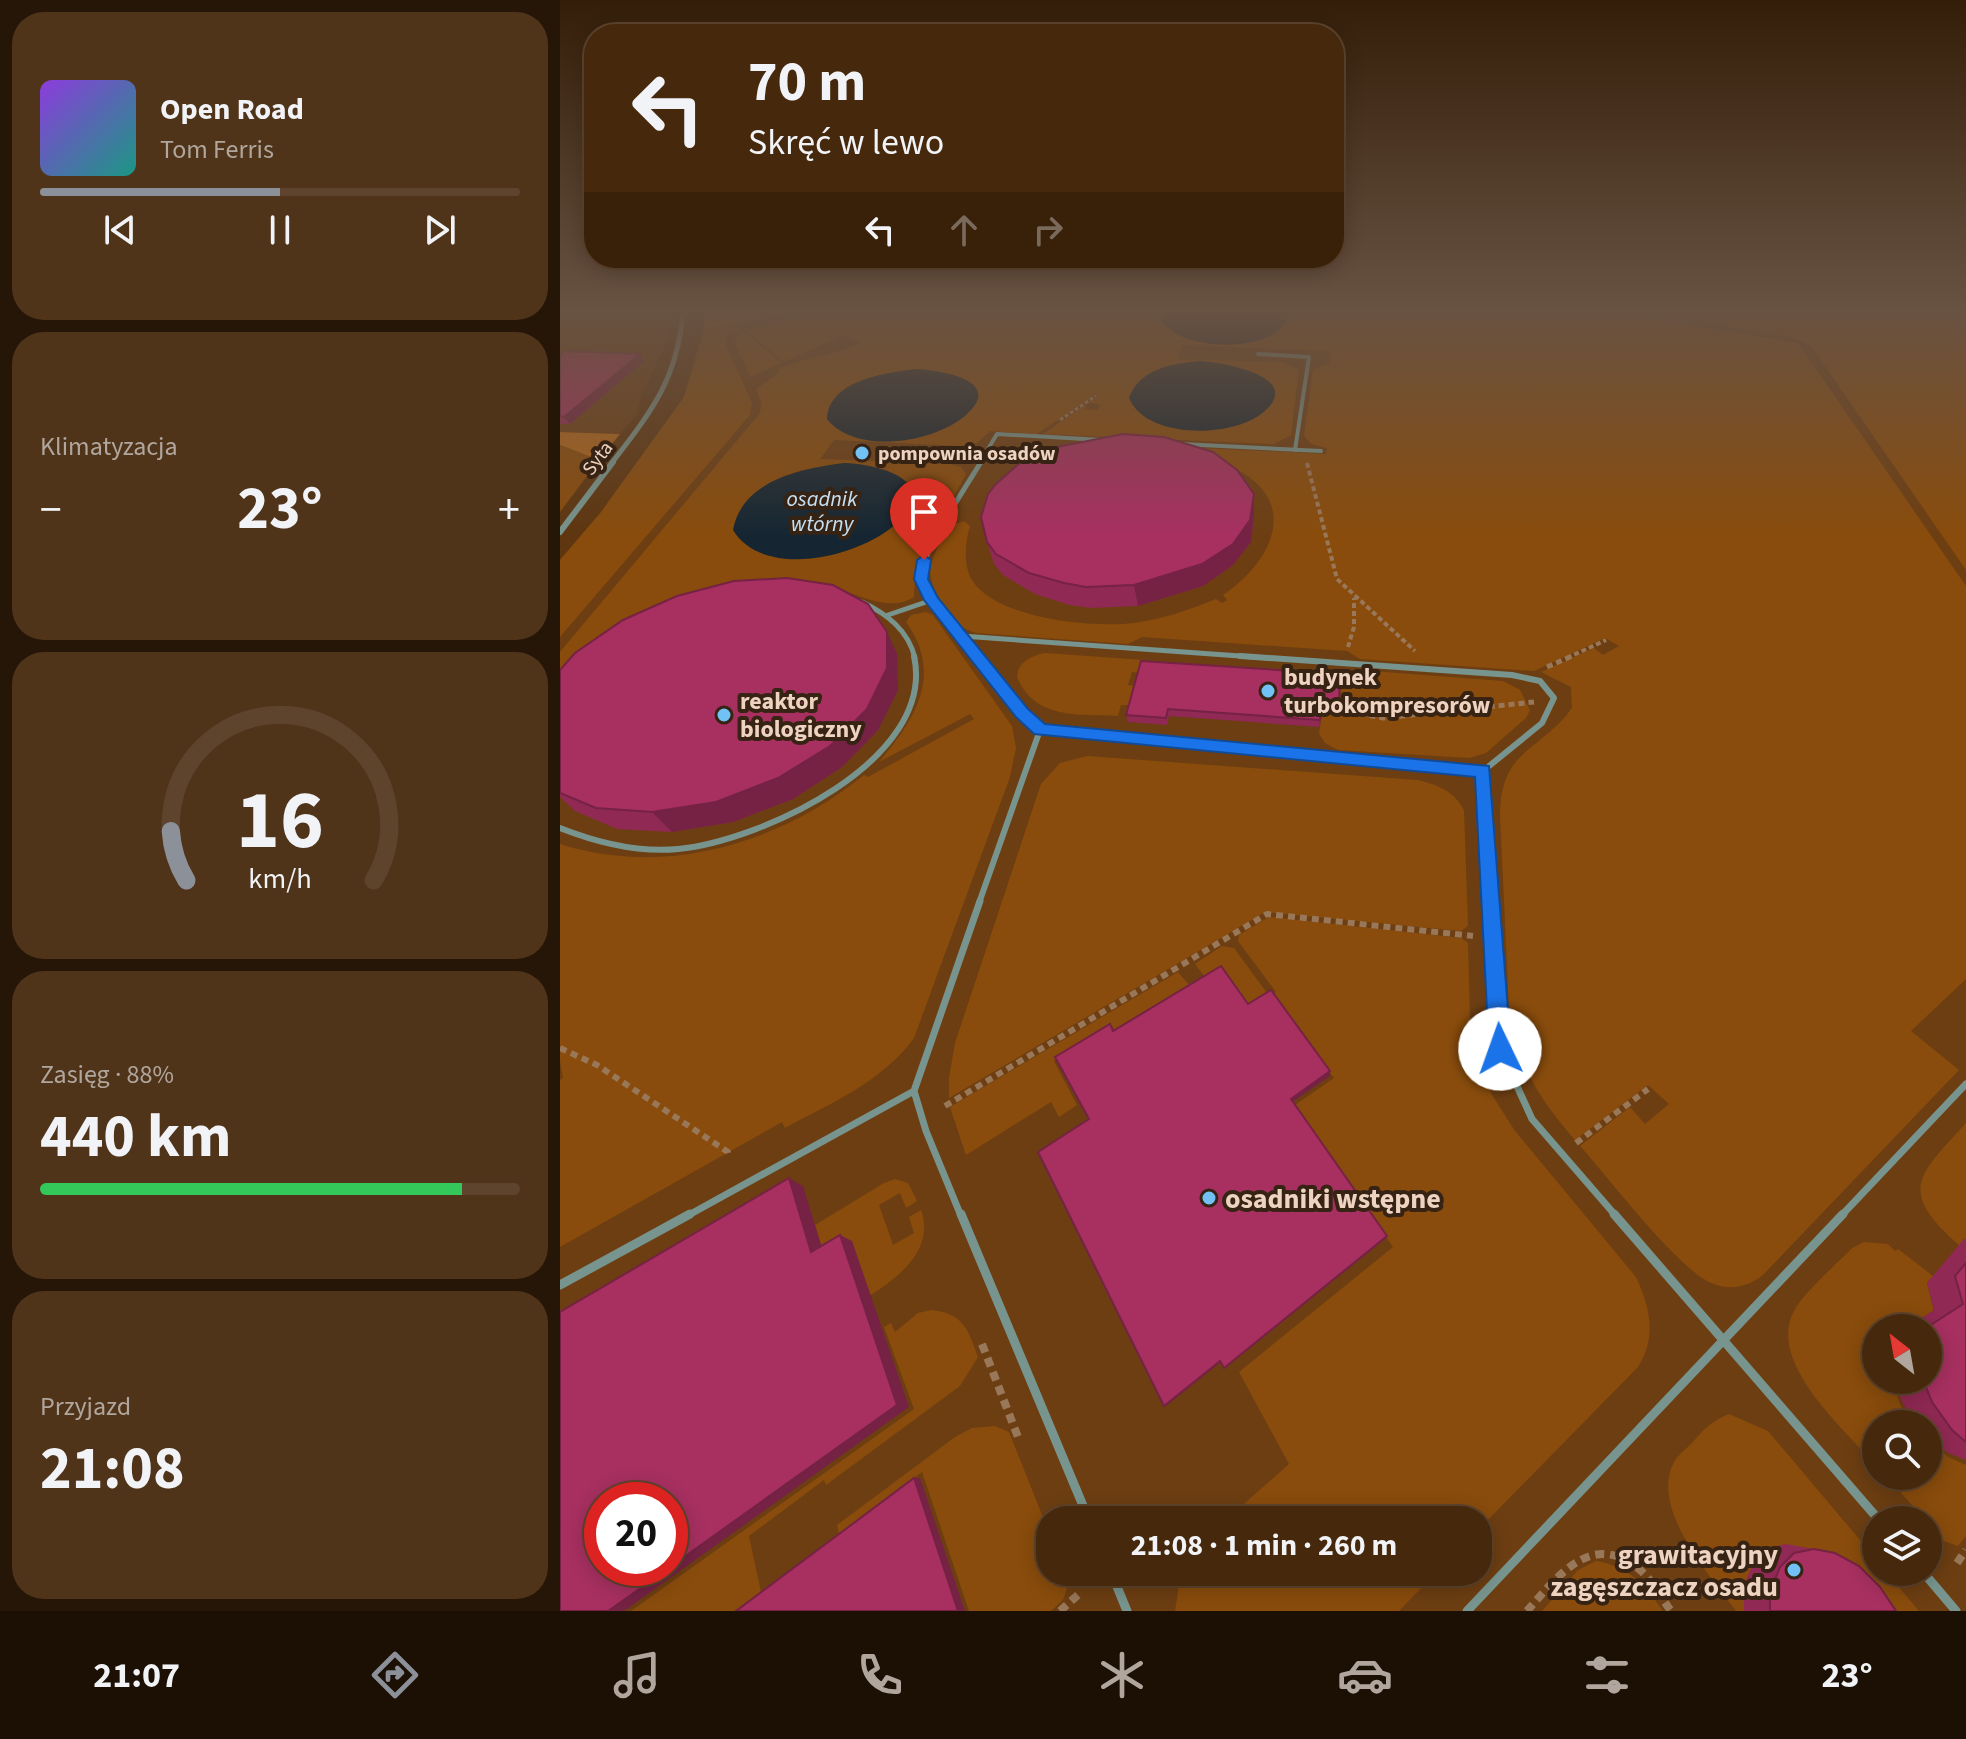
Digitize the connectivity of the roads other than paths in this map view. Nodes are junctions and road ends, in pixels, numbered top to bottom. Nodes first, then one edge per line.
1 (667, 386) edge
2 (1305, 386) edge
3 (1112, 440) edge
4 (1173, 443) edge
5 (1295, 450) junction
6 (1321, 451) dead end
7 (560, 532) edge
8 (858, 599) edge
9 (932, 600) junction
10 (888, 615) junction
11 (962, 636) junction
12 (1040, 730) junction
13 (1483, 771) junction
14 (560, 828) edge
15 (1966, 1084) edge
16 (914, 1091) junction
17 (560, 1285) edge
18 (1726, 1339) junction
19 (1083, 1506) edge
20 (1867, 1506) edge
21 (1117, 1586) edge
22 (1935, 1586) edge
23 (1127, 1611) edge
24 (1467, 1611) edge
25 (1956, 1611) edge

1 - 7 street, Syta
2 - 5 lane
3 - 9 lane
4 - 5 lane
5 - 6 lane
8 - 10 lane
9 - 10 lane
9 - 11 lane
10 - 14 lane
11 - 12 lane
11 - 13 lane
12 - 13 lane
12 - 16 lane
13 - 18 lane
15 - 18 lane
16 - 17 lane
16 - 19 lane
18 - 20 lane
18 - 24 lane
21 - 23 lane
22 - 25 lane

